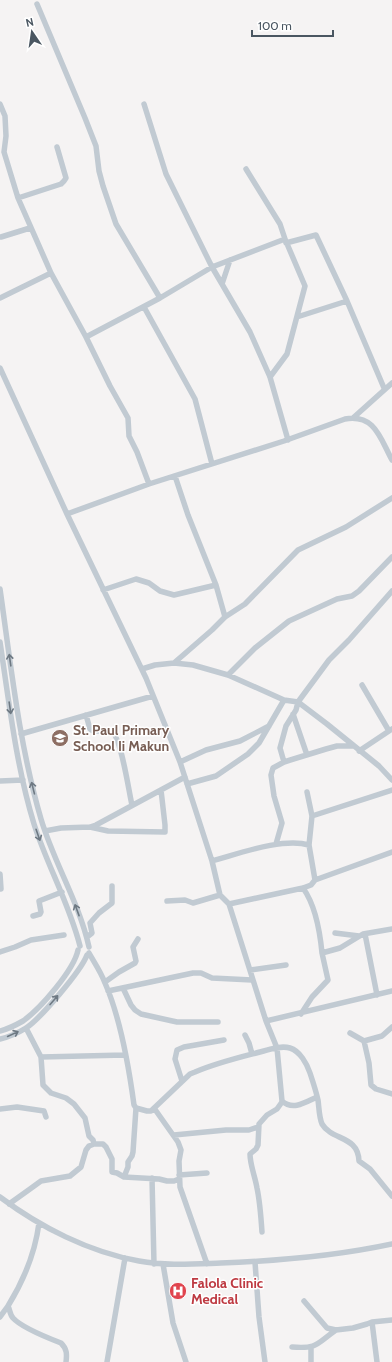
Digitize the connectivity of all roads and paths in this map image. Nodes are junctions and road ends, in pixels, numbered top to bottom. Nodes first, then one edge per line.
1 (37, 4) dead end
2 (0, 104) edge
3 (144, 104) dead end
4 (57, 147) dead end
5 (2, 153) edge
6 (246, 169) dead end
7 (18, 198) junction
8 (30, 228) junction
9 (1, 237) edge
10 (285, 241) junction
11 (230, 260) junction
12 (212, 267) junction
13 (51, 273) junction
14 (222, 284) junction
15 (0, 298) edge
16 (160, 298) junction
17 (347, 301) junction
18 (144, 307) junction
19 (297, 317) junction
20 (86, 337) junction
21 (0, 368) edge
22 (270, 377) junction
23 (392, 382) edge
24 (384, 388) junction
25 (353, 418) junction
26 (288, 440) junction
27 (392, 460) edge
28 (212, 464) junction
29 (175, 476) junction
30 (149, 484) junction
31 (392, 498) edge
32 (67, 514) junction
33 (392, 557) edge
34 (216, 585) junction
35 (0, 589) edge
36 (103, 590) junction
37 (392, 591) edge
38 (225, 617) junction
39 (0, 642) edge
40 (174, 663) junction
41 (142, 669) junction
42 (228, 675) junction
43 (362, 685) dead end
44 (153, 696) junction
45 (284, 700) junction
46 (298, 702) junction
47 (293, 714) junction
48 (86, 715) junction
49 (270, 726) junction
50 (391, 730) edge
51 (21, 734) junction
52 (354, 746) junction
53 (359, 751) junction
54 (307, 755) junction
55 (180, 762) junction
56 (284, 762) junction
57 (185, 777) junction
58 (1, 779) edge
59 (23, 780) junction
60 (392, 780) edge
61 (187, 784) junction
62 (161, 790) junction
63 (392, 790) edge
64 (307, 792) dead end
65 (132, 805) junction
66 (312, 816) junction
67 (90, 827) junction
68 (45, 831) junction
69 (276, 844) junction
70 (309, 845) junction
71 (392, 852) edge
72 (212, 861) junction
73 (0, 874) edge
74 (315, 880) junction
75 (112, 886) dead end
76 (304, 888) junction
77 (1, 889) dead end
78 (62, 892) junction
79 (220, 896) junction
80 (167, 901) dead end
81 (229, 904) junction
82 (33, 916) dead end
83 (392, 929) edge
84 (335, 933) dead end
85 (362, 935) junction
86 (64, 936) dead end
87 (87, 937) junction
88 (138, 939) dead end
89 (79, 948) junction
90 (0, 952) edge
91 (88, 952) junction
92 (322, 953) junction
93 (286, 965) dead end
94 (250, 970) junction
95 (252, 980) junction
96 (105, 982) junction
97 (123, 988) junction
98 (108, 991) junction
99 (392, 991) edge
100 (377, 995) junction
101 (301, 1014) junction
102 (266, 1021) junction
103 (218, 1022) dead end
104 (392, 1027) edge
105 (26, 1028) junction
106 (0, 1031) edge
107 (350, 1033) dead end
108 (246, 1035) dead end
109 (0, 1040) edge
110 (224, 1040) dead end
111 (364, 1041) junction
112 (277, 1048) junction
113 (252, 1054) junction
114 (125, 1055) junction
115 (41, 1057) junction
116 (182, 1081) junction
117 (392, 1094) edge
118 (317, 1097) junction
119 (282, 1102) junction
120 (136, 1108) junction
121 (154, 1108) junction
122 (0, 1109) edge
123 (46, 1117) dead end
124 (258, 1127) junction
125 (174, 1135) junction
126 (94, 1144) junction
127 (207, 1173) dead end
128 (124, 1177) junction
129 (179, 1177) junction
130 (152, 1178) junction
131 (392, 1196) edge
132 (0, 1197) edge
133 (9, 1204) junction
134 (39, 1223) junction
135 (262, 1232) dead end
136 (392, 1244) edge
137 (125, 1258) junction
138 (255, 1262) junction
139 (154, 1264) junction
140 (163, 1264) junction
141 (207, 1264) junction
142 (304, 1300) dead end
143 (8, 1306) junction
144 (0, 1317) edge
145 (392, 1320) edge
146 (372, 1322) junction
147 (336, 1330) junction
148 (292, 1347) dead end
149 (311, 1347) junction
150 (66, 1362) edge
151 (106, 1362) edge
152 (186, 1362) edge
153 (265, 1362) edge
154 (311, 1362) edge
155 (377, 1362) edge

1 - 16 street
2 - 5 street
3 - 12 street
4 - 7 street
5 - 7 street
6 - 10 street
7 - 8 street
8 - 9 street
8 - 13 street
10 - 11 street
10 - 17 street
10 - 19 street
11 - 12 street
11 - 14 street
12 - 14 street
12 - 16 street
13 - 15 street
13 - 20 street
14 - 22 street
16 - 18 street
17 - 19 street
17 - 24 street
18 - 20 street
18 - 28 street
19 - 22 street
20 - 30 street
21 - 32 street
22 - 26 street
23 - 24 street
24 - 25 street
25 - 26 street
25 - 27 street
26 - 28 street
28 - 29 street
29 - 30 street
29 - 34 street
30 - 32 street
31 - 38 street
32 - 36 street
33 - 42 street
34 - 36 street
34 - 38 street
51 -> 35 street
36 - 41 street
37 - 46 street
38 - 40 street
39 -> 59 street
40 - 41 street
40 - 42 street
41 - 44 street
42 - 45 street
43 - 50 street
44 - 48 street
44 - 55 street
45 - 46 street
45 - 49 street
46 - 47 street
46 - 52 street
47 - 54 street
47 - 56 street
48 - 51 street
48 - 65 street
49 - 55 street
49 - 61 street
50 - 53 street
68 -> 51 street
52 - 53 street
52 - 54 street
53 - 60 street
54 - 56 street
55 - 57 street
56 - 69 street
57 - 61 street
57 - 62 street
58 - 59 street
59 -> 78 street
61 - 72 street
62 - 65 street
62 - 67 street
63 - 66 street
64 - 66 street
65 - 67 street
66 - 70 street
67 - 68 street
87 -> 68 street
69 - 70 street
69 - 72 street
70 - 74 street
71 - 74 street
72 - 79 street
73 - 77 street
74 - 76 street
75 - 87 street
76 - 81 street
76 - 92 street
78 - 82 street
78 - 89 street
79 - 80 street
79 - 81 street
81 - 94 street
83 - 85 street
84 - 85 street
85 - 92 street
85 - 100 street
86 - 90 street
87 - 91 street
88 - 96 street
89 - 91 street
89 - 91 street
89 - 106 street
91 - 96 street
105 -> 91 street
92 - 101 street
93 - 94 street
94 - 95 street
95 - 97 street
95 - 102 street
96 - 98 street
97 - 98 street
97 - 103 street
98 - 114 street
99 - 100 street
100 - 101 street
101 - 102 street
102 - 112 street
104 - 111 street
109 -> 105 street
105 - 115 street
107 - 111 street
108 - 113 street
110 - 116 street
111 - 117 street
112 - 113 street
112 - 118 street
112 - 119 street
113 - 116 street
114 - 115 street
114 - 120 street
115 - 126 street
116 - 121 street
118 - 119 street
118 - 131 street
119 - 124 street
120 - 121 street
120 - 128 street
121 - 125 street
122 - 123 street
124 - 125 street
124 - 135 street
125 - 129 street
126 - 128 street
126 - 133 street
127 - 129 street
128 - 130 street
129 - 130 street
129 - 141 street
130 - 139 street
132 - 133 street
133 - 134 street
134 - 137 street
134 - 143 street
136 - 138 street
137 - 139 street
137 - 151 street
138 - 141 street
138 - 153 street
139 - 140 street
140 - 141 street
140 - 152 street
142 - 147 street
143 - 144 street
143 - 150 street
145 - 146 street
146 - 147 street
146 - 155 street
147 - 149 street
148 - 149 street
149 - 154 street

